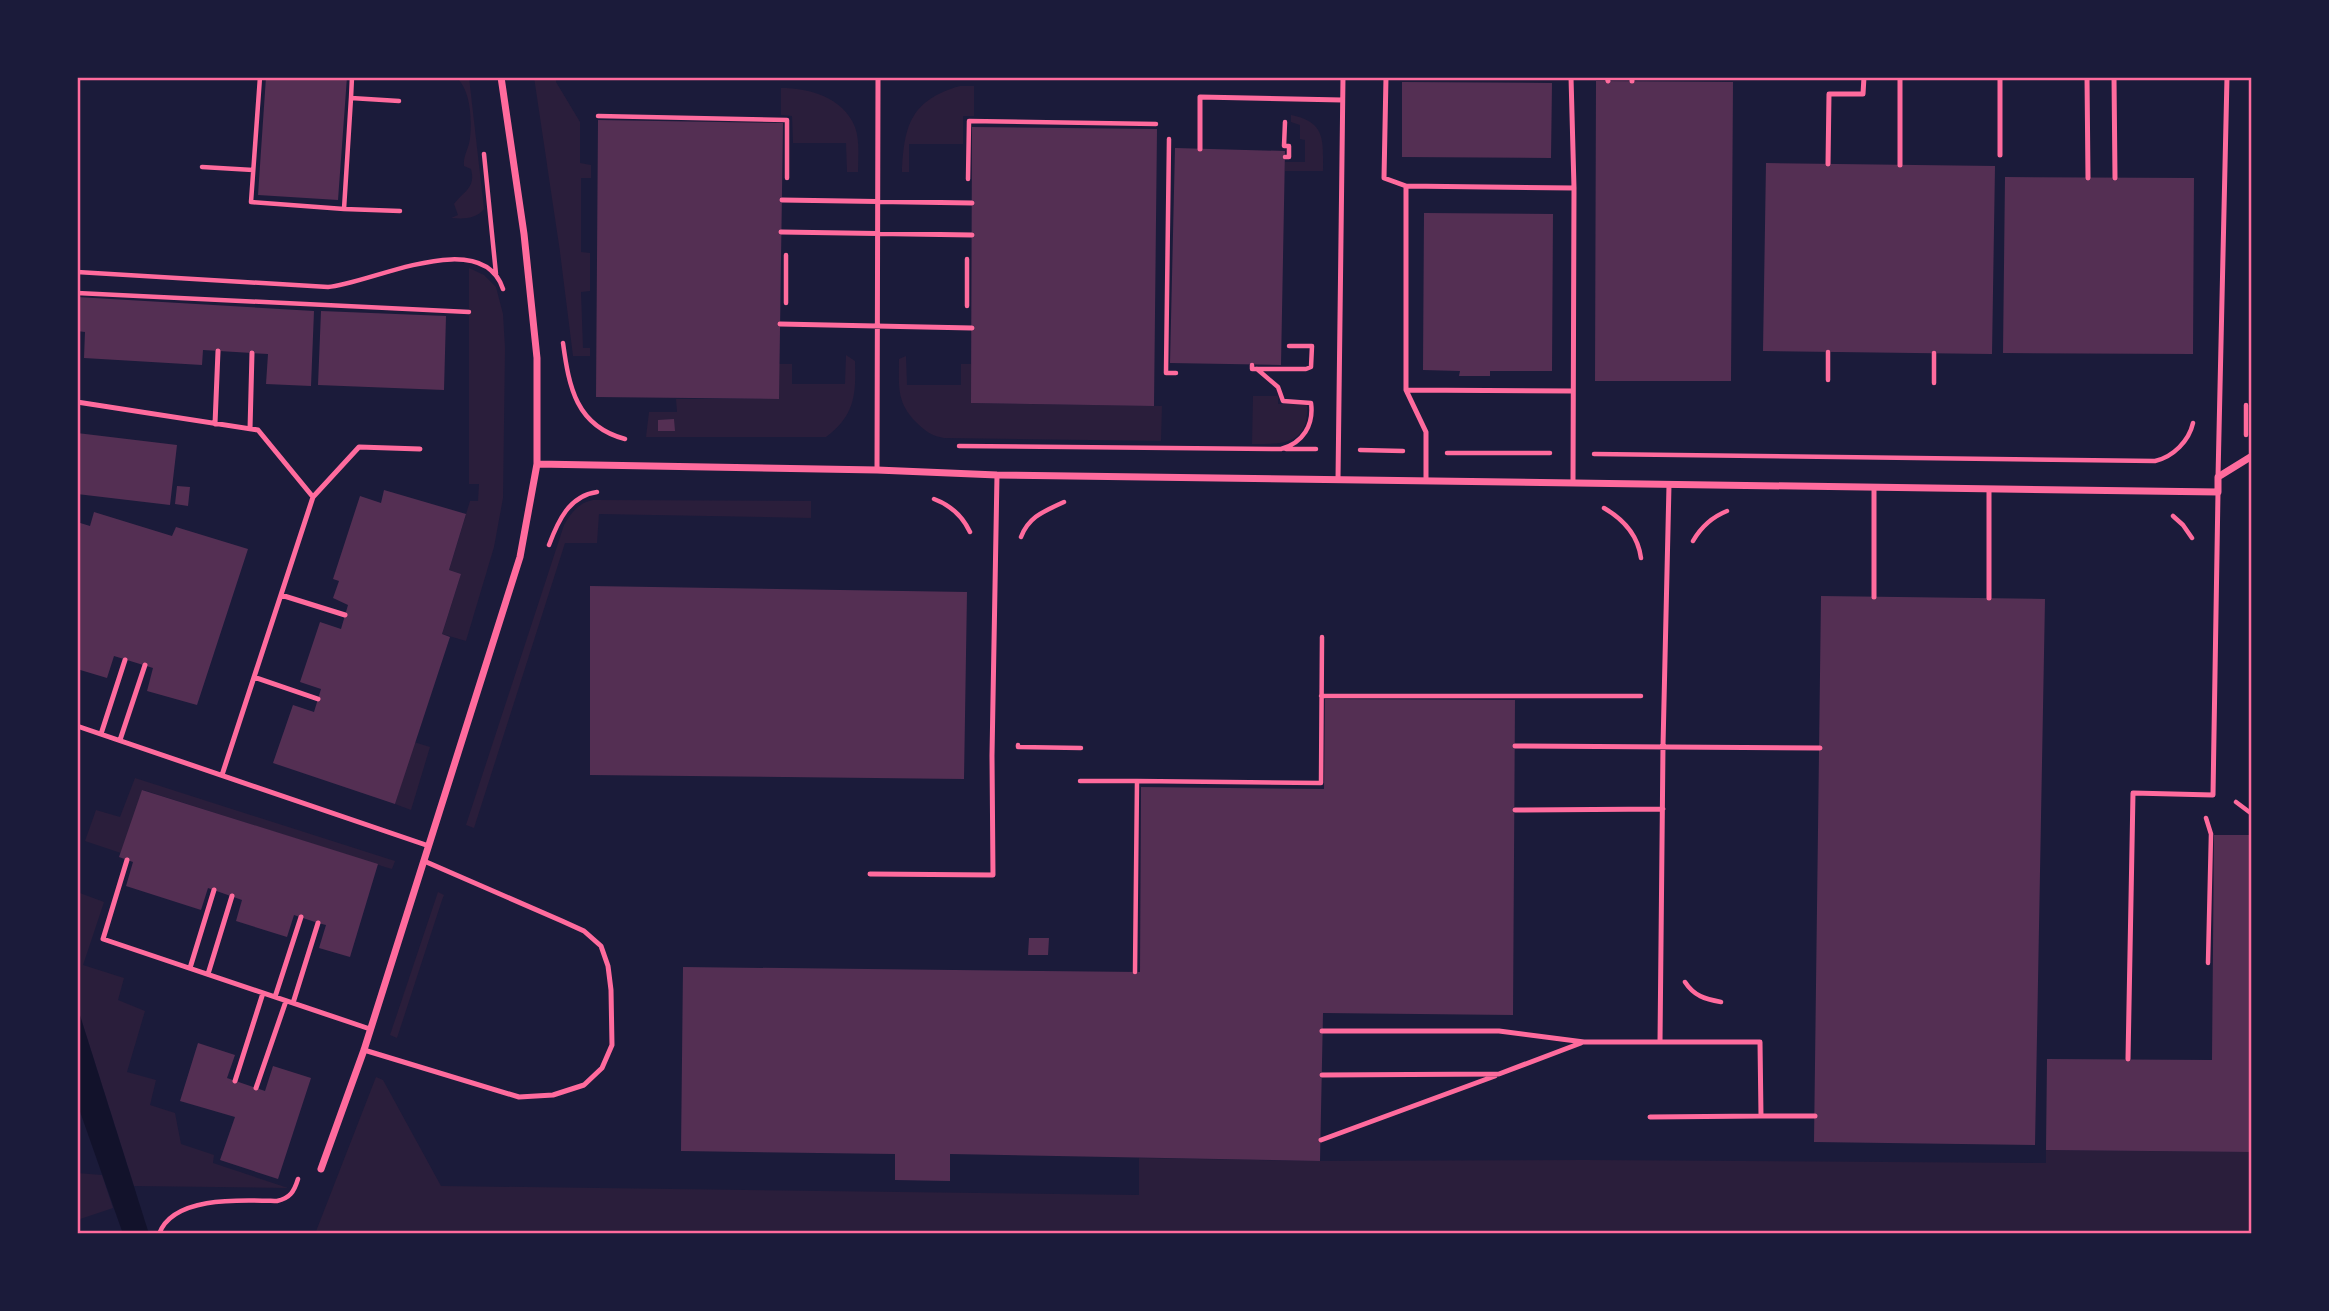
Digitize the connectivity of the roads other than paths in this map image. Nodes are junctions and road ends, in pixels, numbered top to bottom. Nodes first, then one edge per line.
1 (501, 77) edge
2 (878, 77) edge
3 (1343, 77) edge
4 (1386, 77) edge
5 (1571, 77) edge
6 (1864, 77) edge
7 (1900, 77) edge
8 (2000, 77) edge
9 (2087, 77) edge
10 (2114, 77) edge
11 (2227, 77) edge
12 (1342, 100) junction
13 (1200, 149) dead end
14 (2000, 155) dead end
15 (1828, 163) dead end
16 (1900, 165) dead end
17 (2088, 178) dead end
18 (2115, 178) dead end
19 (1406, 186) junction
20 (1574, 188) junction
21 (782, 201) dead end
22 (878, 201) junction
23 (972, 203) dead end
24 (781, 232) dead end
25 (877, 234) junction
26 (972, 235) dead end
27 (780, 324) dead end
28 (877, 327) junction
29 (972, 328) dead end
30 (218, 351) dead end
31 (252, 353) dead end
32 (1406, 390) junction
33 (1573, 391) junction
34 (77, 402) edge
35 (215, 424) junction
36 (250, 429) junction
37 (420, 449) dead end
38 (2252, 456) edge
39 (537, 464) junction
40 (877, 470) junction
41 (997, 475) junction
42 (2218, 477) junction
43 (1338, 480) junction
44 (1426, 481) junction
45 (1573, 483) junction
46 (1669, 485) junction
47 (1874, 487) junction
48 (1989, 489) junction
49 (2218, 492) junction
50 (313, 497) junction
51 (281, 595) junction
52 (1874, 597) dead end
53 (1989, 598) dead end
54 (345, 615) dead end
55 (125, 660) dead end
56 (145, 665) dead end
57 (254, 677) junction
58 (318, 699) dead end
59 (77, 726) edge
60 (101, 734) junction
61 (120, 740) junction
62 (1515, 746) dead end
63 (1663, 746) junction
64 (1820, 748) dead end
65 (222, 775) junction
66 (1662, 809) junction
67 (1514, 810) dead end
68 (429, 846) junction
69 (127, 860) dead end
70 (424, 861) junction
71 (870, 874) dead end
72 (214, 890) dead end
73 (232, 896) dead end
74 (301, 917) dead end
75 (318, 923) dead end
76 (190, 968) junction
77 (208, 974) junction
78 (262, 993) junction
79 (275, 997) junction
80 (286, 1000) junction
81 (293, 1003) junction
82 (370, 1029) junction
83 (1322, 1031) dead end
84 (1584, 1042) junction
85 (1660, 1042) junction
86 (364, 1050) junction
87 (2128, 1059) dead end
88 (1499, 1074) junction
89 (1322, 1075) dead end
90 (235, 1081) dead end
91 (256, 1088) dead end
92 (1761, 1116) junction
93 (1815, 1116) dead end
94 (1650, 1118) dead end
95 (1321, 1140) dead end
96 (321, 1169) dead end

1 - 39 street
2 - 22 lane
3 - 12 lane
4 - 19 lane
5 - 20 lane
6 - 15 lane
7 - 16 lane
8 - 14 lane
9 - 17 lane
10 - 18 lane
11 - 42 lane
12 - 13 lane
12 - 43 lane
19 - 20 lane
19 - 32 lane
20 - 33 lane
21 - 22 lane
22 - 23 lane
22 - 25 lane
24 - 25 lane
25 - 26 lane
25 - 28 lane
27 - 28 lane
28 - 29 lane
28 - 40 lane
30 - 35 lane
31 - 36 lane
32 - 33 lane
32 - 44 lane
33 - 45 lane
34 - 35 lane
35 - 36 lane
36 - 50 lane
37 - 50 lane
38 - 42 street
39 - 40 street
39 - 68 street
40 - 41 street
41 - 43 street
41 - 71 lane
42 - 49 street
43 - 44 street
44 - 45 street
45 - 46 street
46 - 47 street
46 - 63 lane
47 - 48 street
47 - 52 lane
48 - 49 street
48 - 53 lane
49 - 87 lane
50 - 51 lane
51 - 54 lane
51 - 57 lane
55 - 60 lane
56 - 61 lane
57 - 58 lane
57 - 65 lane
59 - 60 lane
60 - 61 lane
61 - 65 lane
62 - 63 lane
63 - 64 lane
63 - 66 lane
65 - 68 lane
66 - 67 lane
66 - 85 lane
68 - 70 street
69 - 76 lane
70 - 82 street
70 - 86 lane
72 - 76 lane
73 - 77 lane
74 - 79 lane
75 - 81 lane
76 - 77 lane
77 - 78 lane
78 - 79 lane
78 - 90 lane
79 - 80 lane
80 - 81 lane
80 - 91 lane
81 - 82 lane
82 - 86 street
83 - 84 lane
84 - 85 lane
84 - 88 lane
85 - 92 lane
86 - 96 street
88 - 89 lane
88 - 95 lane
92 - 93 lane
92 - 94 lane

